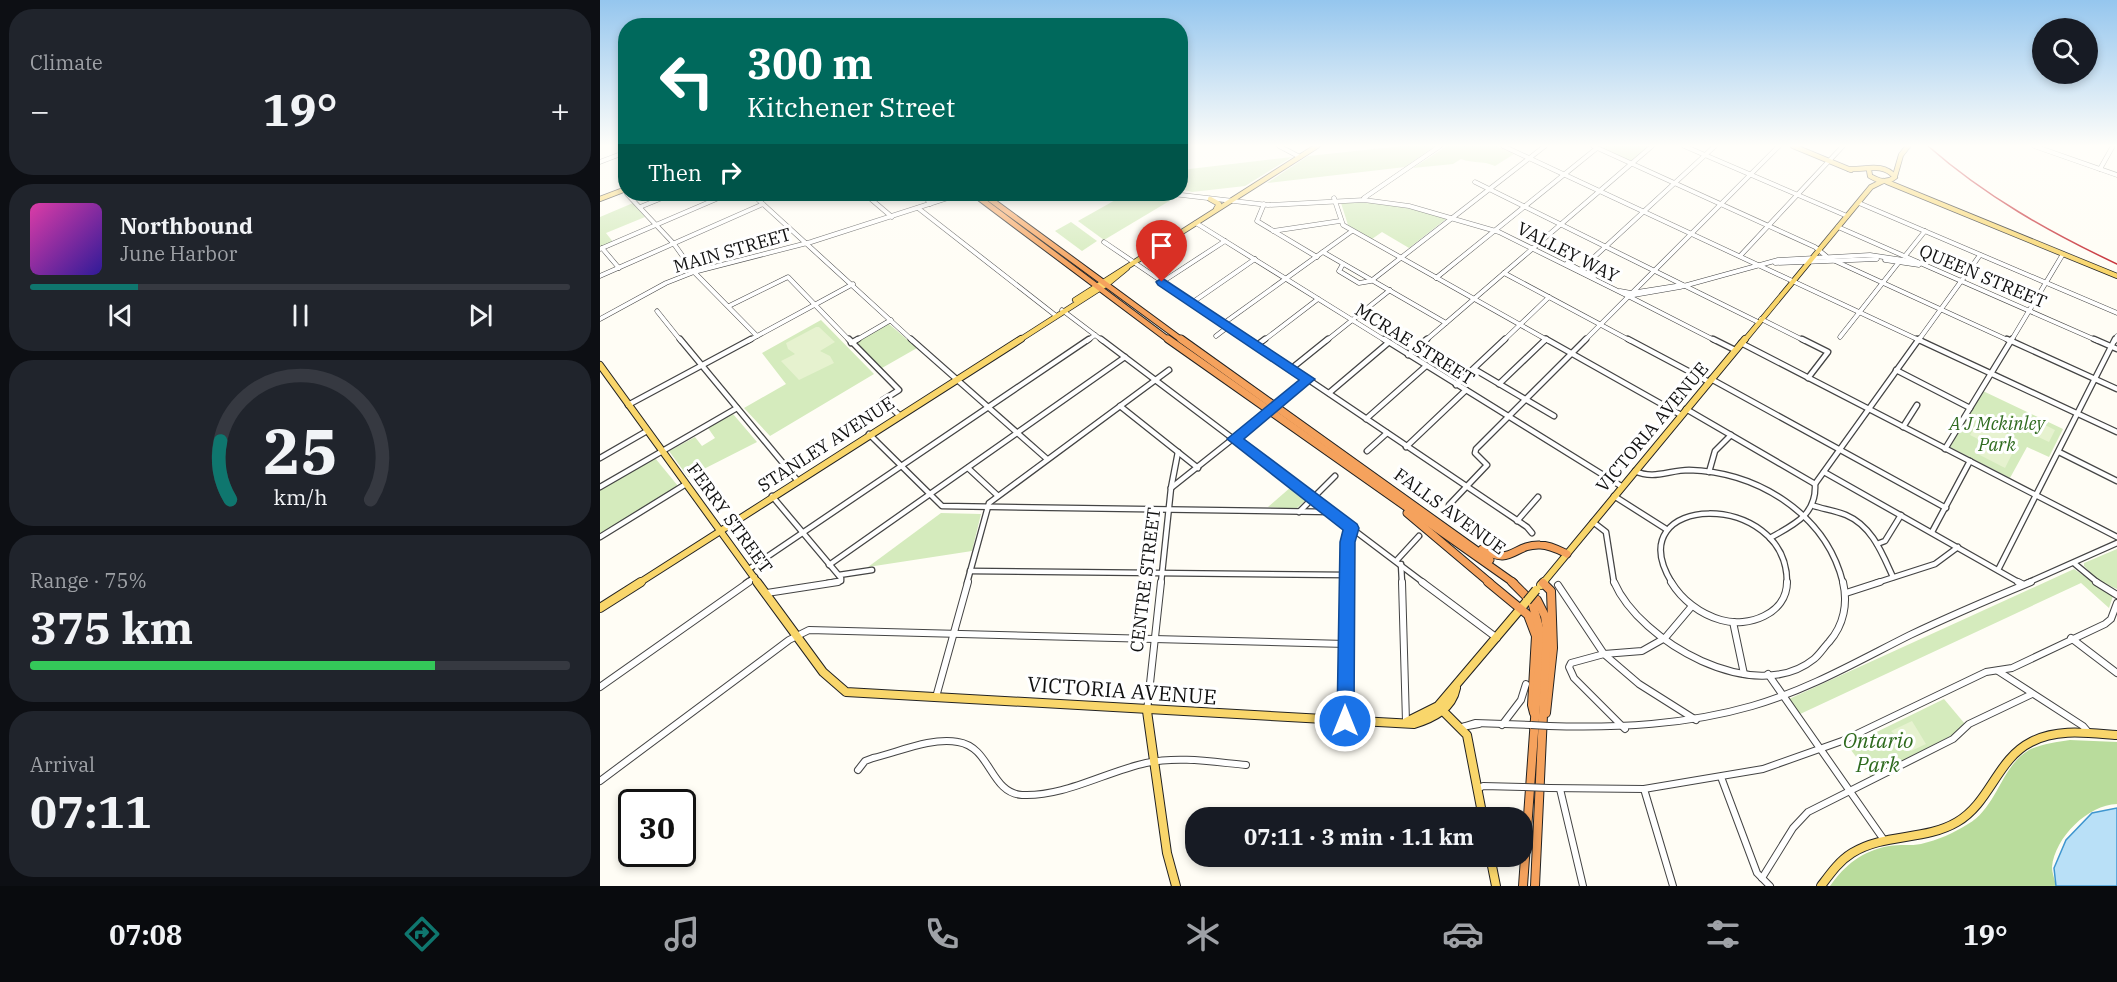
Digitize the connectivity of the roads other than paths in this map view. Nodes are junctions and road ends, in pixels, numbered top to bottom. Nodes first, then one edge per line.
1 (1252, 187) edge
2 (1381, 187) edge
3 (1484, 187) edge
4 (1492, 187) edge
5 (1548, 187) edge
6 (1593, 187) edge
7 (1602, 187) edge
8 (1670, 187) edge
9 (1685, 187) edge
10 (1737, 187) edge
11 (1780, 187) edge
12 (1805, 187) edge
13 (1871, 187) edge
14 (1900, 187) edge
15 (1909, 187) edge
16 (1489, 190) junction
17 (1599, 190) junction
18 (618, 193) edge
19 (1916, 193) junction
20 (1798, 195) junction
21 (1188, 196) edge
22 (600, 199) edge
23 (1210, 199) junction
24 (1334, 199) junction
25 (1364, 199) junction
26 (634, 201) edge
27 (655, 201) edge
28 (711, 201) edge
29 (760, 201) edge
30 (873, 201) edge
31 (928, 201) edge
32 (939, 201) edge
33 (984, 201) edge
34 (992, 201) edge
35 (1231, 201) junction
36 (1720, 203) junction
37 (1859, 203) junction
38 (763, 204) junction
39 (930, 204) junction
40 (1264, 204) junction
41 (640, 207) junction
42 (1524, 207) junction
43 (918, 208) junction
44 (1214, 212) junction
45 (1644, 212) junction
46 (1847, 216) junction
47 (892, 217) junction
48 (1454, 217) junction
49 (1340, 221) junction
50 (1196, 223) junction
51 (657, 224) junction
52 (1560, 224) junction
53 (1769, 225) junction
54 (1838, 227) junction
55 (1496, 230) junction
56 (1273, 231) junction
57 (1352, 231) junction
58 (1925, 231) junction
59 (1690, 233) junction
60 (1225, 241) junction
61 (1104, 242) dead end
62 (808, 243) junction
63 (674, 244) junction
64 (1605, 247) junction
65 (601, 248) edge
66 (1533, 248) junction
67 (1819, 249) junction
68 (1323, 252) junction
69 (2063, 254) junction
70 (1980, 255) junction
71 (1740, 256) junction
72 (1826, 256) junction
73 (1905, 256) junction
74 (1317, 257) junction
75 (1401, 258) junction
76 (1811, 258) junction
77 (1255, 259) junction
78 (1833, 260) junction
79 (1899, 262) junction
80 (1917, 262) junction
81 (1134, 263) junction
82 (1343, 264) junction
83 (1759, 265) junction
84 (1924, 265) junction
85 (619, 268) junction
86 (1579, 271) junction
87 (1653, 271) junction
88 (693, 272) junction
89 (1503, 273) junction
90 (600, 276) edge
91 (2117, 276) edge
92 (1436, 278) junction
93 (1285, 279) junction
94 (1793, 280) junction
95 (1371, 281) junction
96 (1961, 281) junction
97 (1162, 282) junction
98 (1883, 283) junction
99 (2046, 283) junction
100 (853, 284) junction
101 (1682, 285) junction
102 (1100, 286) junction
103 (1390, 290) junction
104 (1629, 294) junction
105 (1549, 297) junction
106 (1318, 299) junction
107 (1474, 299) junction
108 (1193, 302) junction
109 (815, 305) junction
110 (729, 306) junction
111 (1941, 309) junction
112 (1062, 310) junction
113 (657, 311) dead end
114 (1861, 311) junction
115 (2030, 311) junction
116 (2117, 313) edge
117 (1055, 315) junction
118 (600, 319) edge
119 (891, 320) junction
120 (1352, 320) junction
121 (1759, 320) junction
122 (1446, 323) junction
123 (1599, 323) junction
124 (1227, 325) junction
125 (1521, 325) junction
126 (1095, 335) junction
127 (756, 336) junction
128 (1215, 336) dead end
129 (2117, 336) edge
130 (1840, 337) dead end
131 (1546, 339) junction
132 (1920, 339) junction
133 (2010, 341) junction
134 (851, 343) junction
135 (1388, 343) junction
136 (1741, 343) junction
137 (1257, 345) junction
138 (2114, 348) edge
139 (1735, 350) junction
140 (1570, 352) junction
141 (1408, 355) junction
142 (1125, 357) junction
143 (702, 366) junction
144 (1426, 366) junction
145 (1292, 368) junction
146 (601, 369) edge
147 (1474, 369) junction
148 (1169, 370) dead end
149 (1896, 370) junction
150 (1991, 373) junction
151 (956, 378) junction
152 (1808, 378) junction
153 (1308, 379) junction
154 (2096, 379) junction
155 (1155, 380) junction
156 (1710, 380) junction
157 (1499, 384) junction
158 (1456, 385) junction
159 (2117, 389) edge
160 (1466, 390) junction
161 (1329, 393) junction
162 (1524, 398) junction
163 (628, 405) junction
164 (1276, 405) junction
165 (1917, 405) dead end
166 (988, 406) junction
167 (1120, 406) junction
168 (737, 408) junction
169 (1970, 408) junction
170 (1869, 409) junction
171 (1269, 411) junction
172 (1684, 412) junction
173 (2078, 414) junction
174 (899, 415) junction
175 (1554, 416) dead end
176 (1508, 417) junction
177 (1366, 419) junction
178 (1903, 427) junction
179 (647, 431) junction
180 (1018, 432) junction
181 (2117, 432) edge
182 (1387, 433) junction
183 (868, 434) junction
184 (1731, 435) junction
185 (1234, 439) junction
186 (1406, 447) junction
187 (1945, 449) junction
188 (1367, 450) dead end
189 (1840, 450) junction
190 (662, 451) junction
191 (1178, 452) junction
192 (2059, 452) junction
193 (600, 458) edge
194 (1047, 459) junction
195 (1970, 461) junction
196 (900, 466) junction
197 (968, 468) junction
198 (1198, 468) junction
199 (1635, 471) junction
200 (1709, 472) junction
201 (1824, 472) junction
202 (1335, 476) dead end
203 (797, 480) junction
204 (2117, 481) edge
205 (686, 484) junction
206 (1815, 484) junction
207 (1621, 486) junction
208 (600, 487) edge
209 (1467, 487) junction
210 (1171, 488) junction
211 (1383, 492) junction
212 (928, 495) junction
213 (997, 495) junction
214 (2037, 495) junction
215 (772, 496) junction
216 (1614, 496) junction
217 (1538, 497) dead end
218 (1313, 499) junction
219 (1814, 506) junction
220 (987, 508) junction
221 (1946, 508) junction
222 (1168, 510) junction
223 (1448, 511) dead end
224 (1299, 512) junction
225 (1331, 512) junction
226 (1426, 514) junction
227 (1901, 515) junction
228 (1805, 517) junction
229 (1517, 521) junction
230 (1593, 522) junction
231 (1352, 528) junction
232 (720, 529) junction
233 (1666, 529) junction
234 (1932, 532) junction
235 (801, 533) junction
236 (1532, 533) dead end
237 (1419, 536) dead end
238 (600, 537) edge
239 (2117, 537) edge
240 (1770, 538) junction
241 (2117, 543) edge
242 (1877, 544) junction
243 (1958, 547) junction
244 (1567, 554) junction
245 (1399, 562) junction
246 (2075, 564) junction
247 (829, 565) junction
248 (749, 569) junction
249 (872, 570) dead end
250 (1998, 570) junction
251 (970, 571) junction
252 (1161, 572) junction
253 (1347, 575) junction
254 (755, 577) junction
255 (1893, 577) junction
256 (840, 578) junction
257 (1543, 583) junction
258 (2022, 584) junction
259 (1558, 585) dead end
260 (767, 593) junction
261 (1846, 593) junction
262 (2117, 595) edge
263 (2117, 603) edge
264 (1524, 605) junction
265 (1692, 606) junction
266 (600, 608) edge
267 (1733, 622) junction
268 (955, 632) junction
269 (798, 635) junction
270 (1154, 638) junction
271 (1497, 638) junction
272 (2071, 638) junction
273 (1659, 640) junction
274 (1346, 644) junction
275 (1604, 654) junction
276 (1998, 671) junction
277 (2117, 673) edge
278 (1744, 674) junction
279 (1768, 674) junction
280 (1526, 684) dead end
281 (600, 687) edge
282 (838, 687) joint
283 (2032, 694) junction
284 (936, 697) junction
285 (1781, 697) junction
286 (1440, 708) junction
287 (1147, 711) junction
288 (1696, 720) junction
289 (1345, 721) junction
290 (1406, 722) junction
291 (1539, 723) junction
292 (1502, 725) junction
293 (1462, 727) junction
294 (1625, 729) junction
295 (2089, 733) junction
296 (2117, 735) edge
297 (1819, 751) junction
298 (1154, 762) junction
299 (1246, 765) dead end
300 (858, 770) dead end
301 (1721, 777) junction
302 (600, 781) edge
303 (1478, 789) junction
304 (1560, 789) junction
305 (1644, 789) junction
306 (1848, 791) junction
307 (1481, 807) edge
308 (1884, 840) junction
309 (1492, 867) edge
310 (1762, 878) junction
311 (1176, 886) edge
312 (1496, 886) edge
313 (1523, 886) edge
314 (1534, 886) edge
315 (1583, 886) edge
316 (1673, 886) edge
317 (1770, 886) edge
318 (1821, 886) edge

1 - 35 main road, STANLEY AVENUE
2 - 25 street
3 - 16 street
4 - 16 street
5 - 42 street
6 - 17 street
7 - 17 street
8 - 45 street
9 - 36 street
10 - 36 street
11 - 20 street
12 - 20 street
13 - 37 main road, VICTORIA AVENUE
14 - 19 main road
15 - 19 main road
16 - 42 street
16 - 48 street
17 - 45 street
17 - 52 street
18 - 22 main road
19 - 69 main road
20 - 46 street
20 - 53 street
21 - 23 street, VALLEY WAY
23 - 35 street, VALLEY WAY
23 - 44 main road
24 - 25 street, VALLEY WAY
24 - 40 street, VALLEY WAY
24 - 49 street
25 - 48 street, VALLEY WAY
26 - 41 street
27 - 41 street
28 - 51 street
29 - 38 street
30 - 47 street
31 - 39 street
32 - 39 street, MAIN STREET
33 - 102 highway
34 - 102 highway
35 - 40 street, VALLEY WAY
35 - 44 main road, STANLEY AVENUE
36 - 53 street
36 - 59 street
37 - 46 main road, VICTORIA AVENUE
37 - 58 street
38 - 62 street
38 - 63 street
39 - 43 street, MAIN STREET
40 - 56 street
41 - 51 street
42 - 52 street
42 - 55 street
43 - 47 street, MAIN STREET
43 - 117 street
44 - 50 main road, STANLEY AVENUE
45 - 59 street
45 - 64 street
46 - 54 main road, VICTORIA AVENUE
47 - 62 street, MAIN STREET
48 - 55 street, VALLEY WAY
48 - 75 street
49 - 56 street
49 - 57 street
50 - 60 street, MCRAE STREET
50 - 81 main road, STANLEY AVENUE
51 - 63 street
51 - 65 street
52 - 64 street
52 - 66 street
53 - 67 street
53 - 71 street
54 - 67 main road, VICTORIA AVENUE
54 - 73 street, QUEEN STREET
55 - 66 street, VALLEY WAY
55 - 92 street
56 - 74 street
57 - 68 street
57 - 75 street
58 - 70 street
58 - 73 street
59 - 71 street
59 - 87 street
60 - 77 street, MCRAE STREET
60 - 97 street
61 - 81 street
62 - 88 street, MAIN STREET
62 - 100 street
63 - 85 street
63 - 88 street
64 - 86 street
64 - 87 street
65 - 85 street
66 - 86 street, VALLEY WAY
66 - 89 street
67 - 72 street
67 - 76 main road, VICTORIA AVENUE
68 - 74 street
68 - 82 street
69 - 91 main road
69 - 99 street
70 - 96 street
70 - 99 street
71 - 83 street
72 - 76 street, VALLEY WAY
72 - 80 street, VALLEY WAY
73 - 80 street, QUEEN STREET
74 - 93 street
75 - 92 street
75 - 95 street
76 - 78 street, VALLEY WAY
76 - 83 street, VALLEY WAY
76 - 94 main road, VICTORIA AVENUE
77 - 93 street, MCRAE STREET
77 - 108 street
78 - 79 street, VALLEY WAY
78 - 98 street
79 - 84 street, VALLEY WAY
79 - 98 street
80 - 84 street, QUEEN STREET
81 - 97 street
81 - 102 main road, STANLEY AVENUE
82 - 95 street
82 - 95 street
83 - 94 street
83 - 101 street, VALLEY WAY
84 - 96 street, QUEEN STREET
85 - 90 street
86 - 104 street, VALLEY WAY
87 - 101 street
87 - 104 street
88 - 110 street
88 - 118 street, MAIN STREET
89 - 105 street
89 - 107 street
92 - 107 street
93 - 106 street, MCRAE STREET
93 - 124 street
94 - 114 street
94 - 121 main road, VICTORIA AVENUE
95 - 103 street
96 - 111 street
96 - 115 street, QUEEN STREET
97 - 108 street
98 - 111 street
98 - 114 street
99 - 115 street
99 - 116 street
100 - 109 street
100 - 119 street
101 - 104 street, VALLEY WAY
101 - 121 street
102 - 112 main road, STANLEY AVENUE
102 - 164 highway, FALLS AVENUE
102 - 171 highway, FALLS AVENUE
103 - 120 street
103 - 122 street
104 - 123 street
104 - 139 street
105 - 123 street
105 - 125 street
106 - 120 street, MCRAE STREET
106 - 137 street
107 - 122 street
107 - 125 street
108 - 124 street
109 - 110 street
109 - 127 street
109 - 134 street
110 - 127 street
111 - 132 street
111 - 133 street
112 - 117 main road, STANLEY AVENUE
112 - 126 street
113 - 143 street
114 - 130 street
114 - 132 street
115 - 133 street
115 - 138 street, QUEEN STREET
117 - 151 main road, STANLEY AVENUE
119 - 134 street
119 - 151 street
120 - 135 street, MCRAE STREET
120 - 145 street
121 - 136 main road, VICTORIA AVENUE
121 - 152 street
122 - 141 street
123 - 140 street
123 - 156 street
124 - 128 street
124 - 137 street
125 - 131 street
125 - 147 street
126 - 142 street
126 - 166 street
127 - 143 street
129 - 138 street
131 - 140 street
131 - 157 street
132 - 149 street
132 - 150 street
133 - 150 street
133 - 154 street
134 - 174 street
135 - 141 street, MCRAE STREET
135 - 161 street
136 - 139 main road, VICTORIA AVENUE
136 - 152 street
137 - 145 street
138 - 154 street
139 - 156 main road, VICTORIA AVENUE
140 - 162 street
140 - 172 street
141 - 144 street, MCRAE STREET
142 - 155 street
142 - 180 street
143 - 163 street
143 - 168 street
144 - 158 street, MCRAE STREET
144 - 177 street
145 - 153 street
146 - 163 main road, FERRY STREET
147 - 157 street
147 - 158 street
148 - 155 street
149 - 169 street
149 - 170 street
150 - 169 street
150 - 173 street
151 - 166 street
151 - 174 main road, STANLEY AVENUE
152 - 170 street
153 - 161 street
153 - 164 street
154 - 159 street
154 - 173 street
155 - 167 street
155 - 185 street
156 - 172 main road, VICTORIA AVENUE
156 - 189 street
157 - 162 street
158 - 160 street, MCRAE STREET
160 - 176 street, MCRAE STREET
160 - 186 street
161 - 177 street
162 - 175 street
162 - 176 street
163 - 179 main road, FERRY STREET
164 - 171 street
164 - 226 highway, FALLS AVENUE
165 - 178 street
166 - 180 street
166 - 196 street
167 - 191 street
167 - 194 street
168 - 190 street
168 - 203 street
169 - 187 street
170 - 178 street
170 - 189 street
171 - 185 street
171 - 211 highway, FALLS AVENUE
172 - 184 street
172 - 199 main road, VICTORIA AVENUE
173 - 181 street
173 - 192 street
174 - 183 main road, STANLEY AVENUE
176 - 207 street, MCRAE STREET
176 - 209 street
177 - 182 street
178 - 187 street
179 - 190 main road, FERRY STREET
179 - 193 street
180 - 194 street
180 - 197 street
182 - 186 street
182 - 188 street
183 - 196 street
183 - 203 main road, STANLEY AVENUE
184 - 200 street
184 - 206 street
185 - 198 street
185 - 218 street
186 - 209 street
187 - 195 street
189 - 201 street
189 - 221 street
190 - 205 main road, FERRY STREET
190 - 208 street
191 - 198 street
191 - 210 street, CENTRE STREET
192 - 204 street
192 - 214 street
194 - 213 street
195 - 214 street
195 - 221 street
196 - 212 street
196 - 235 street
197 - 212 street
197 - 213 street
198 - 210 street
199 - 200 street
199 - 207 main road, VICTORIA AVENUE
200 - 228 street
201 - 206 street
201 - 227 street
202 - 218 street
203 - 215 main road, STANLEY AVENUE
205 - 232 main road, FERRY STREET
205 - 238 street
206 - 219 street
207 - 216 main road, VICTORIA AVENUE
209 - 223 street
209 - 229 street
210 - 222 street, CENTRE STREET
211 - 264 highway
211 - 291 highway, FALLS AVENUE
212 - 220 street
212 - 247 street
213 - 220 street
214 - 239 street
214 - 250 street
215 - 232 main road, STANLEY AVENUE
215 - 235 street
216 - 230 main road, VICTORIA AVENUE
216 - 233 street
217 - 229 street
218 - 224 street
218 - 225 street
219 - 228 street
219 - 242 street
220 - 222 street
220 - 251 street
221 - 234 street
222 - 224 street
222 - 252 street, CENTRE STREET
224 - 225 street
225 - 231 street
226 - 244 highway
226 - 291 highway, FALLS AVENUE
227 - 234 street
227 - 242 street
228 - 240 street
228 - 261 street
229 - 236 street
230 - 244 main road, VICTORIA AVENUE
230 - 273 street
231 - 245 street
231 - 253 street
232 - 248 main road, FERRY STREET
232 - 266 main road, STANLEY AVENUE
233 - 240 street
233 - 265 street
234 - 243 street
235 - 247 street
235 - 248 street
237 - 245 street
240 - 267 street
241 - 246 street
242 - 255 street
243 - 250 street
243 - 255 street
244 - 257 main road, VICTORIA AVENUE
245 - 271 street
245 - 290 street
246 - 258 street
246 - 262 street
247 - 256 street
248 - 254 main road, FERRY STREET
249 - 256 street
250 - 258 street
251 - 252 street
251 - 268 street
252 - 253 street
252 - 270 street, CENTRE STREET
253 - 274 street
254 - 260 main road, FERRY STREET
254 - 281 street
255 - 261 street
256 - 260 street
257 - 264 main road, VICTORIA AVENUE, bridge
257 - 291 highway
258 - 285 street
259 - 275 street
260 - 269 main road, FERRY STREET
261 - 279 street
263 - 272 street
264 - 271 main road, VICTORIA AVENUE
264 - 291 highway
265 - 267 street
265 - 273 street
267 - 278 street
268 - 269 street
268 - 270 street
268 - 284 street
269 - 282 main road, FERRY STREET
269 - 302 street
270 - 274 street
270 - 287 street, CENTRE STREET
271 - 286 main road, VICTORIA AVENUE
272 - 276 street
272 - 277 street
273 - 275 street
273 - 278 street
274 - 289 street
275 - 288 street
275 - 294 street
276 - 283 street
276 - 297 street
278 - 279 street
279 - 285 street
280 - 292 street
282 - 284 main road, VICTORIA AVENUE
283 - 295 street
283 - 306 street
284 - 287 main road, VICTORIA AVENUE
285 - 288 street
285 - 297 street
286 - 290 main road, VICTORIA AVENUE
286 - 293 main road
287 - 289 main road, VICTORIA AVENUE
287 - 298 main road
288 - 294 street
289 - 290 main road, VICTORIA AVENUE
291 - 292 street
291 - 294 street
291 - 313 highway, FALLS AVENUE
291 - 314 highway, FALLS AVENUE
292 - 293 street
293 - 303 main road
295 - 296 main road
295 - 308 main road
297 - 301 street
297 - 306 street
298 - 299 street
298 - 300 street
298 - 311 main road
301 - 305 street
301 - 310 street
303 - 304 street, bridge
303 - 307 main road
304 - 305 street
304 - 315 street
305 - 316 street
306 - 308 street
306 - 310 street
308 - 318 main road
309 - 312 main road
310 - 317 street

